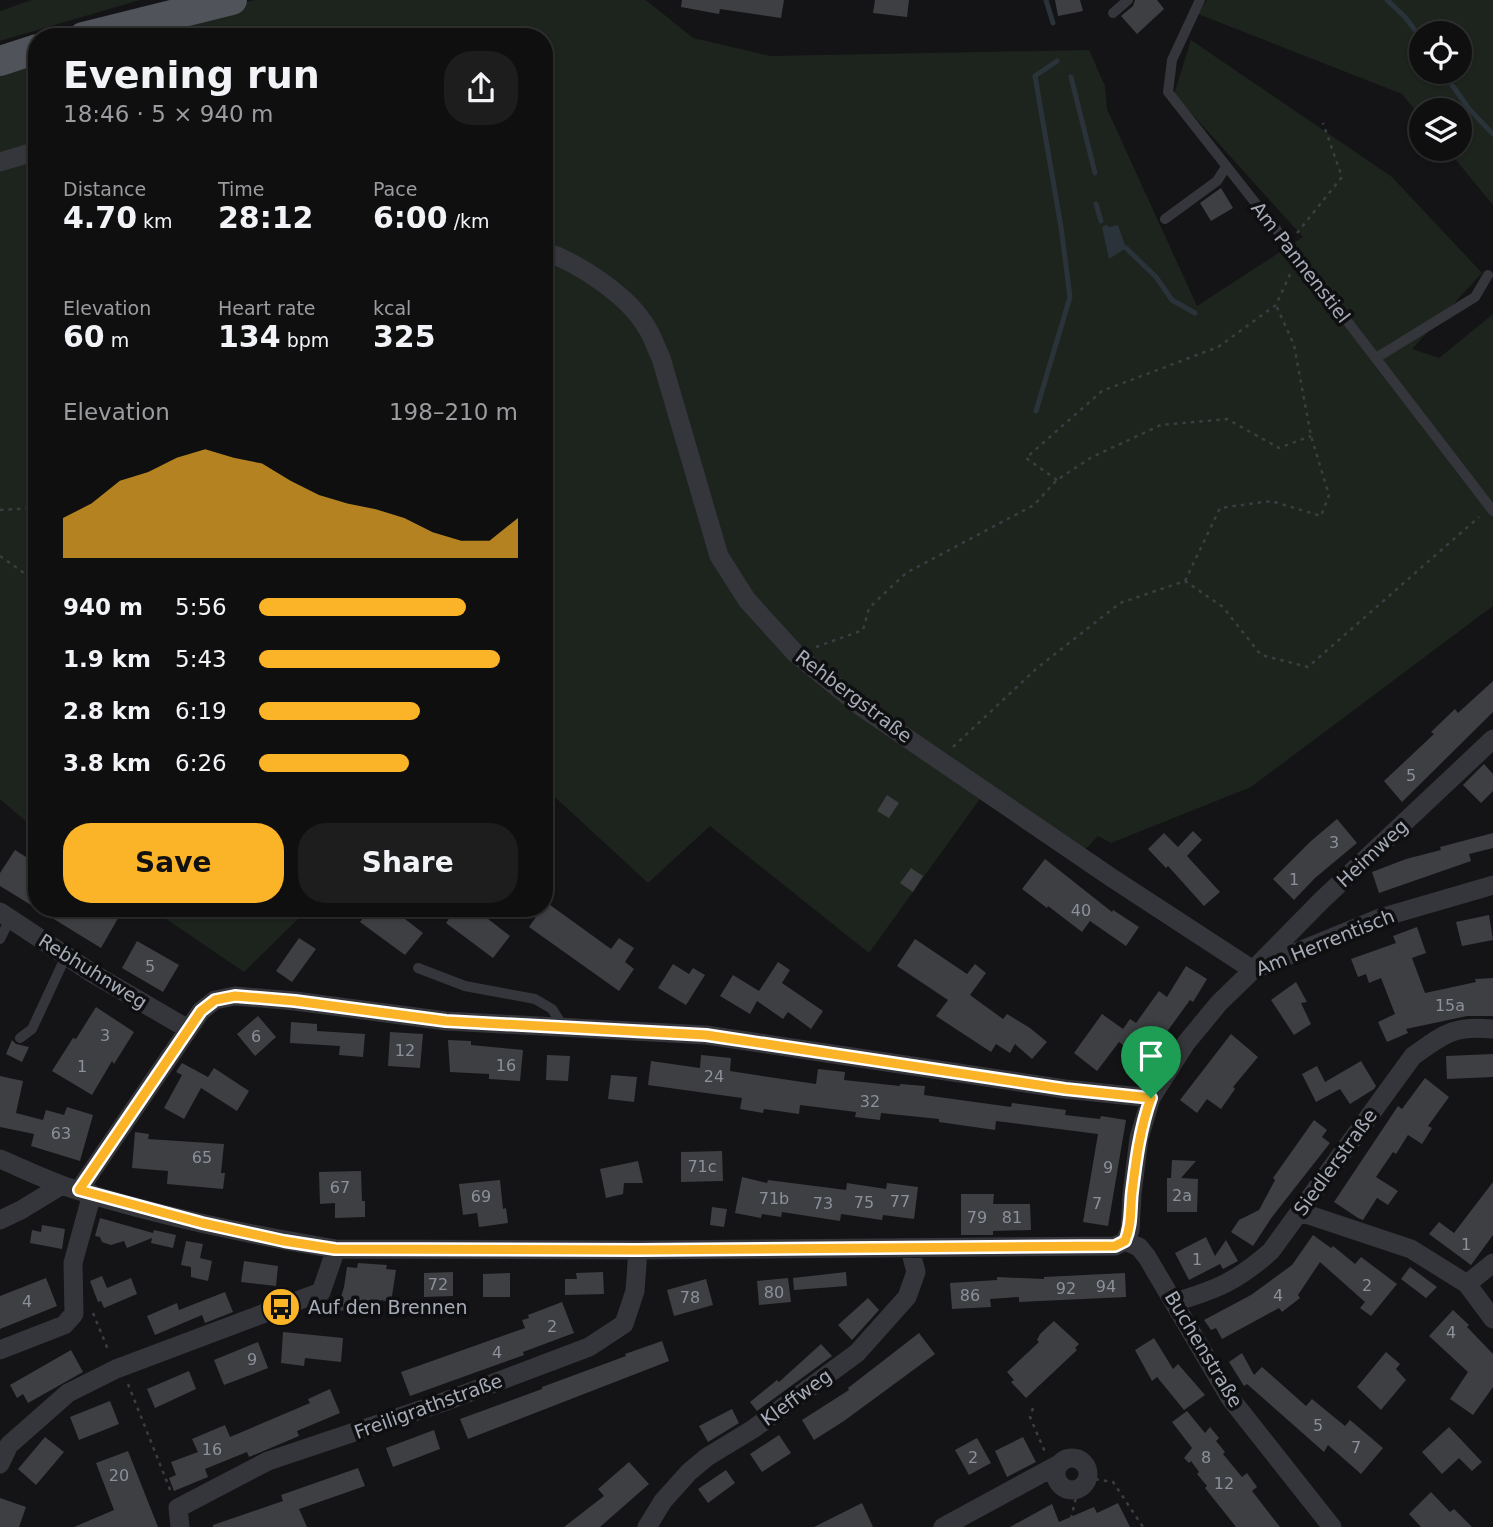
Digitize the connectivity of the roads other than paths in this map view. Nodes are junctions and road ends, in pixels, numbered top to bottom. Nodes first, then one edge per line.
1 (232, 0) edge
2 (1128, 0) edge
3 (1200, 0) edge
4 (1113, 13) dead end
5 (119, 28) edge
6 (28, 52) edge
7 (0, 61) edge
8 (28, 154) edge
9 (0, 162) edge
10 (1226, 167) junction
11 (1165, 219) dead end
12 (553, 254) edge
13 (1488, 275) dead end
14 (1376, 358) junction
15 (1491, 509) edge
16 (1493, 739) edge
17 (1493, 885) edge
18 (5, 916) edge
19 (0, 939) edge
20 (66, 956) junction
21 (418, 968) dead end
22 (1253, 970) junction
23 (563, 1026) junction
24 (188, 1028) junction
25 (1493, 1029) edge
26 (20, 1038) dead end
27 (1151, 1098) junction
28 (0, 1159) edge
29 (77, 1190) junction
30 (1300, 1212) junction
31 (0, 1220) edge
32 (1125, 1241) junction
33 (335, 1249) junction
34 (909, 1249) junction
35 (638, 1250) junction
36 (1493, 1263) edge
37 (1467, 1284) junction
38 (1175, 1302) junction
39 (1493, 1319) edge
40 (0, 1350) edge
41 (0, 1464) edge
42 (1083, 1484) road end
43 (179, 1518) edge
44 (646, 1527) edge
45 (943, 1527) edge
46 (1332, 1527) edge

1 - 5 main road
2 - 4 lane
3 - 10 lane, Am Pannenstiel
6 - 7 main road
8 - 9 street
10 - 11 lane
10 - 14 lane, Am Pannenstiel
12 - 22 street, Rehbergstraße
13 - 14 lane
14 - 15 lane, Am Pannenstiel
16 - 22 street, Heimweg
17 - 22 street, Am Herrentisch
18 - 19 lane
18 - 20 street, Rebhuhnweg
20 - 24 street, Rebhuhnweg
20 - 26 lane
21 - 23 lane
22 - 27 street, Am Herrentisch
23 - 24 street
23 - 27 street
24 - 29 street
25 - 30 street, Siedlerstraße
27 - 32 street, Am Herrentisch
28 - 29 street
29 - 31 street
29 - 33 street
29 - 40 street
30 - 37 street
30 - 38 street, Siedlerstraße
32 - 34 street
32 - 38 street, Buchenstraße
33 - 35 street
33 - 41 street
34 - 35 street
34 - 44 street, Kleffweg
35 - 43 street, Freiligrathstraße
36 - 37 street
37 - 39 street
38 - 46 street, Buchenstraße
42 - 45 street

